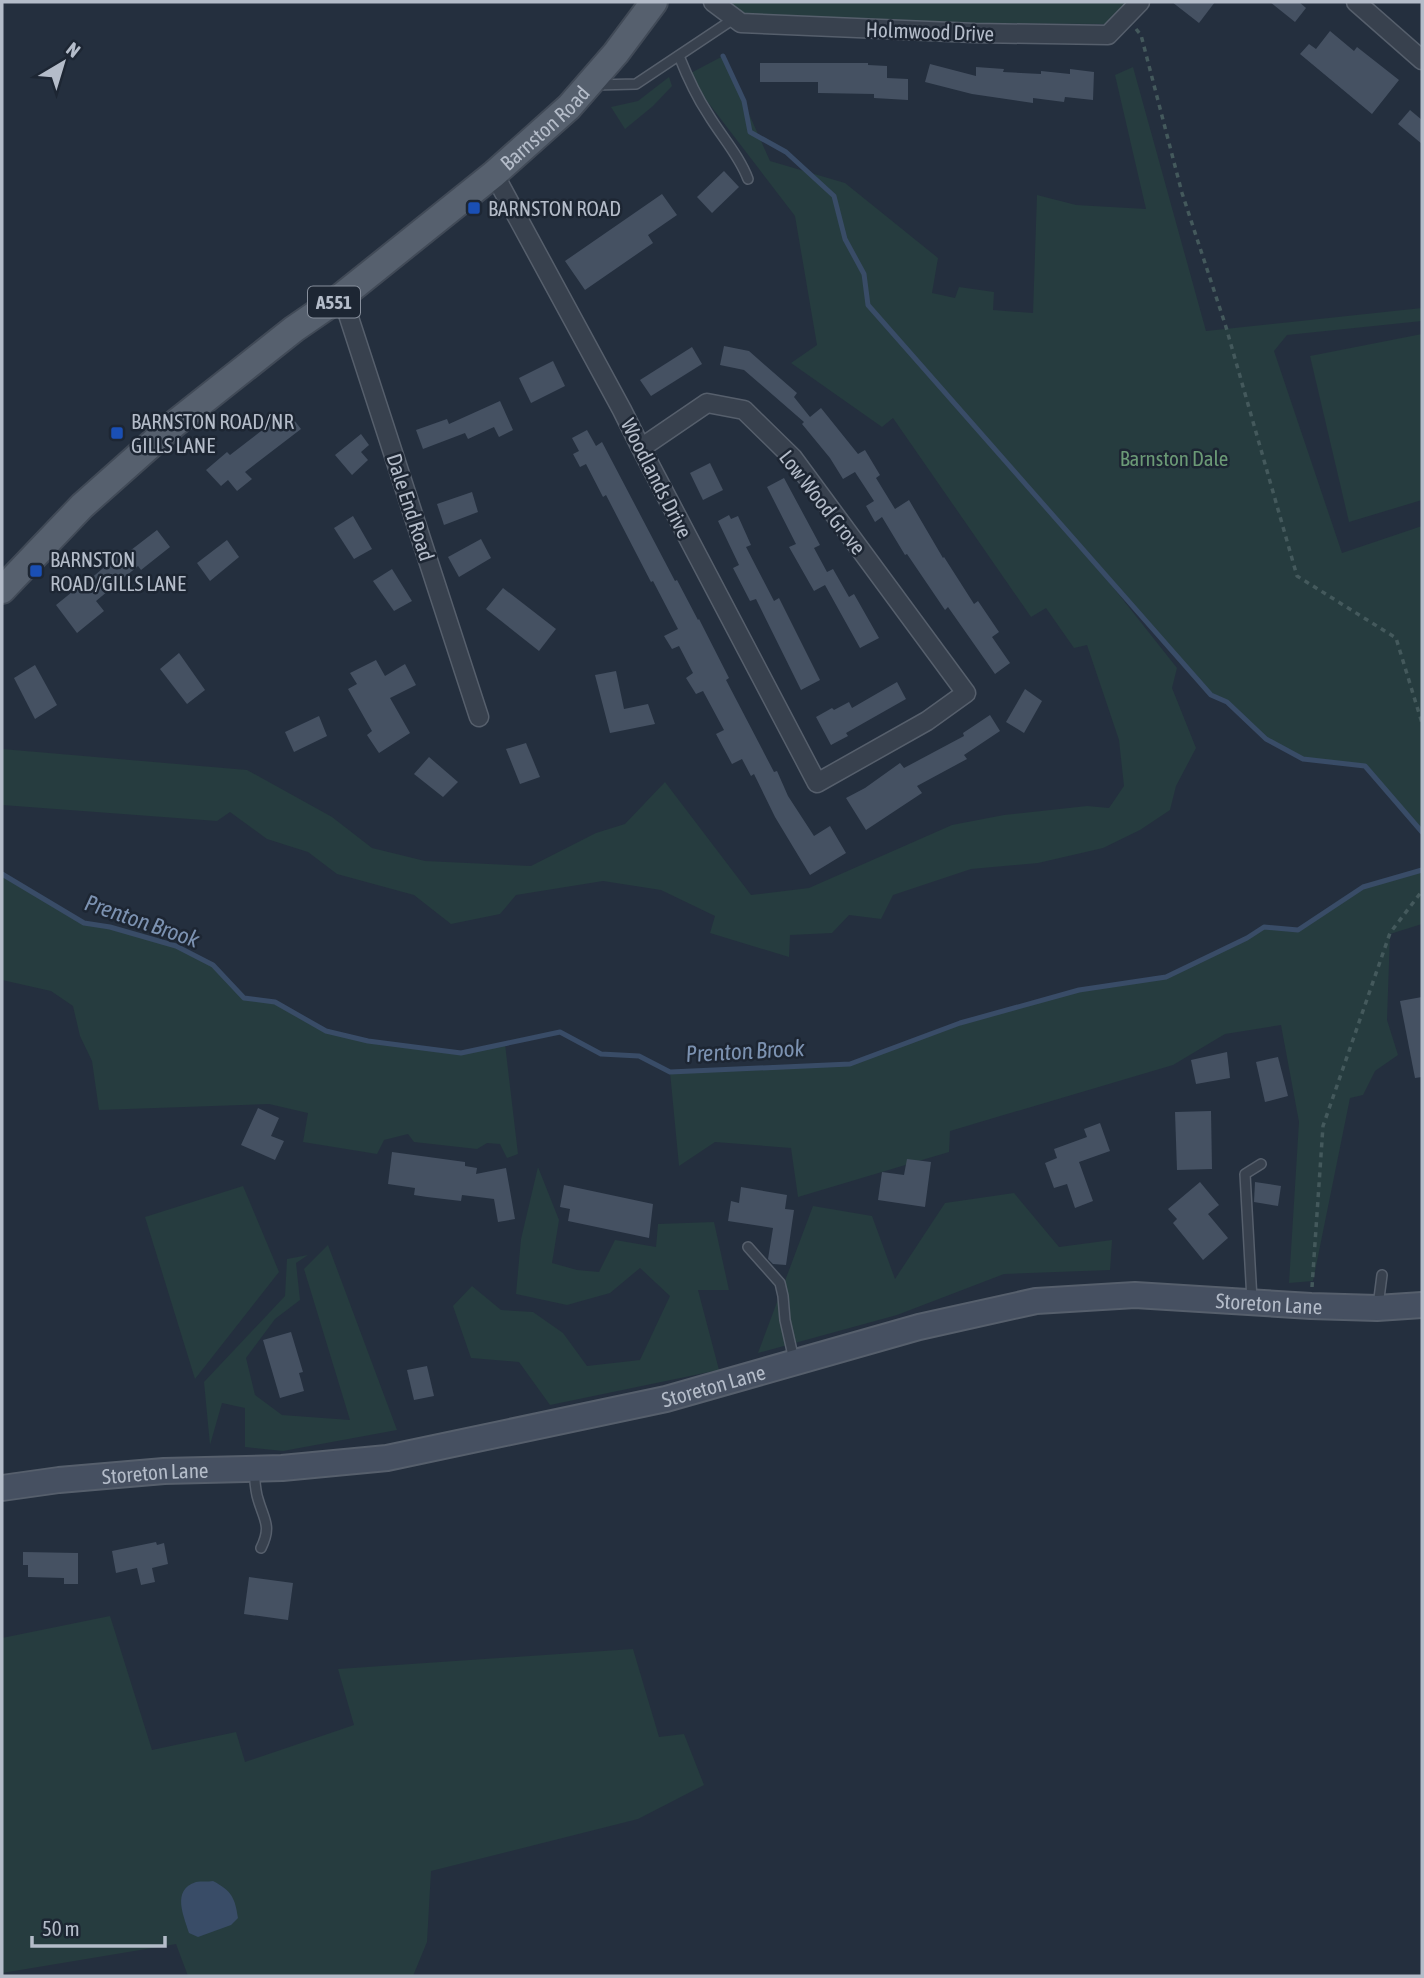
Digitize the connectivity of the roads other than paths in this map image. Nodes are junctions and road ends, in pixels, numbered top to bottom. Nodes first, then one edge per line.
1 (654, 2) edge
2 (713, 2) edge
3 (1140, 2) edge
4 (1356, 2) edge
5 (734, 18) junction
6 (678, 56) junction
7 (1422, 60) edge
8 (588, 86) junction
9 (494, 174) junction
10 (748, 179) dead end
11 (342, 296) junction
12 (641, 448) junction
13 (2, 590) edge
14 (480, 717) dead end
15 (817, 783) joint
16 (1261, 1164) dead end
17 (748, 1247) dead end
18 (1382, 1275) dead end
19 (1252, 1302) junction
20 (1422, 1306) edge
21 (1377, 1308) junction
22 (794, 1362) junction
23 (254, 1469) junction
24 (2, 1488) edge
25 (261, 1548) dead end

1 - 8 main road, Barnston Road / A551
2 - 5 street, Holmwood Drive
3 - 5 street, Holmwood Drive
4 - 7 street
5 - 6 lane
6 - 8 lane
6 - 10 lane
8 - 9 main road, Barnston Road / A551
9 - 11 main road, Barnston Road / A551
9 - 12 street, Woodlands Drive
11 - 13 main road, Barnston Road / A551
11 - 14 street, Dale End Road
12 - 15 street, Woodlands Drive
12 - 15 street, Low Wood Grove
16 - 19 lane
17 - 22 lane
18 - 21 lane
19 - 21 street, Storeton Lane
19 - 22 street, Storeton Lane
20 - 21 street, Storeton Lane
22 - 23 street, Storeton Lane
23 - 24 street, Storeton Lane
23 - 25 lane

